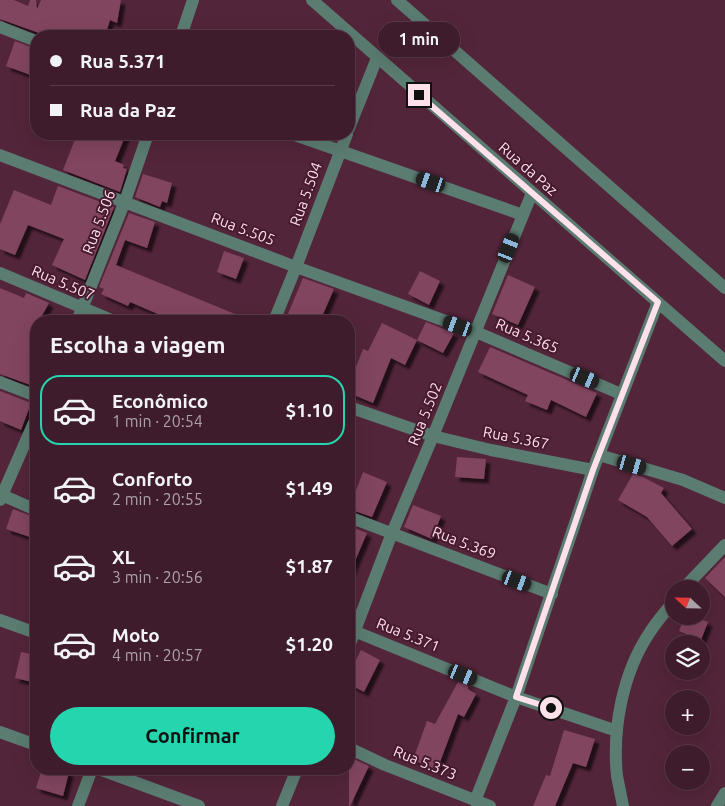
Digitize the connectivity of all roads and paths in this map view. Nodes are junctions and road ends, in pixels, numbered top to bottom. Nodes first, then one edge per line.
1 (193, 0) edge
2 (312, 0) edge
3 (397, 0) edge
4 (0, 26) edge
5 (183, 30) edge
6 (346, 30) edge
7 (30, 38) edge
8 (355, 38) edge
9 (377, 58) junction
10 (355, 113) edge
11 (146, 140) edge
12 (310, 140) edge
13 (344, 140) edge
14 (340, 150) junction
15 (0, 155) edge
16 (532, 193) junction
17 (125, 201) junction
18 (523, 215) junction
19 (296, 267) junction
20 (0, 274) edge
21 (725, 288) edge
22 (658, 302) junction
23 (82, 309) junction
24 (80, 315) edge
25 (98, 315) edge
26 (276, 315) edge
27 (476, 332) junction
28 (725, 361) edge
29 (0, 382) edge
30 (30, 394) edge
31 (622, 394) junction
32 (355, 409) edge
33 (30, 432) edge
34 (433, 436) junction
35 (599, 455) junction
36 (593, 470) junction
37 (1, 497) edge
38 (725, 498) edge
39 (30, 508) edge
40 (355, 519) edge
41 (392, 533) junction
42 (725, 545) edge
43 (692, 580) edge
44 (552, 594) junction
45 (665, 613) edge
46 (0, 620) edge
47 (355, 623) edge
48 (30, 631) edge
49 (355, 631) edge
50 (516, 697) junction
51 (617, 731) junction
52 (0, 732) edge
53 (30, 743) edge
54 (355, 751) edge
55 (90, 775) edge
56 (115, 775) edge
57 (295, 775) edge
58 (725, 793) edge
59 (475, 801) junction
60 (78, 806) edge
61 (200, 806) edge
62 (282, 806) edge
63 (490, 806) edge
64 (623, 806) edge
65 (717, 806) edge

1 - 5 street
2 - 6 street, Rua da Paz
3 - 21 street
4 - 7 street
8 - 9 street, Rua da Paz
9 - 10 street
9 - 16 street, Rua da Paz
11 - 17 street, Rua 5.506
12 - 14 street
13 - 14 street, Rua 5.504
14 - 18 street
14 - 19 street, Rua 5.504
15 - 17 street, Rua 5.505
16 - 18 street, Rua 5.502
16 - 22 street, Rua da Paz
17 - 19 street, Rua 5.505
17 - 23 street, Rua 5.506
18 - 27 street, Rua 5.502
19 - 26 street, Rua 5.504
19 - 27 street, Rua 5.505
20 - 23 street, Rua 5.507
22 - 28 street, Rua da Paz
22 - 31 street
23 - 24 street, Rua 5.506
23 - 25 street, Rua 5.507
27 - 31 street, Rua 5.365
27 - 34 street, Rua 5.502
29 - 30 street
31 - 35 street
32 - 34 street
33 - 37 street
34 - 36 street, Rua 5.367
34 - 41 street, Rua 5.502
35 - 36 street
35 - 38 street
36 - 44 street
37 - 39 street
40 - 41 street, Rua 5.369
41 - 44 street, Rua 5.369
41 - 47 street, Rua 5.502
42 - 43 street
44 - 50 street
45 - 51 street
46 - 48 street
49 - 50 street, Rua 5.371
50 - 51 street, Rua 5.371
50 - 59 street
51 - 64 street
52 - 53 street
54 - 59 street, Rua 5.373
55 - 60 street
56 - 61 street
57 - 62 street
58 - 65 street
59 - 63 street, Rua 5.373

